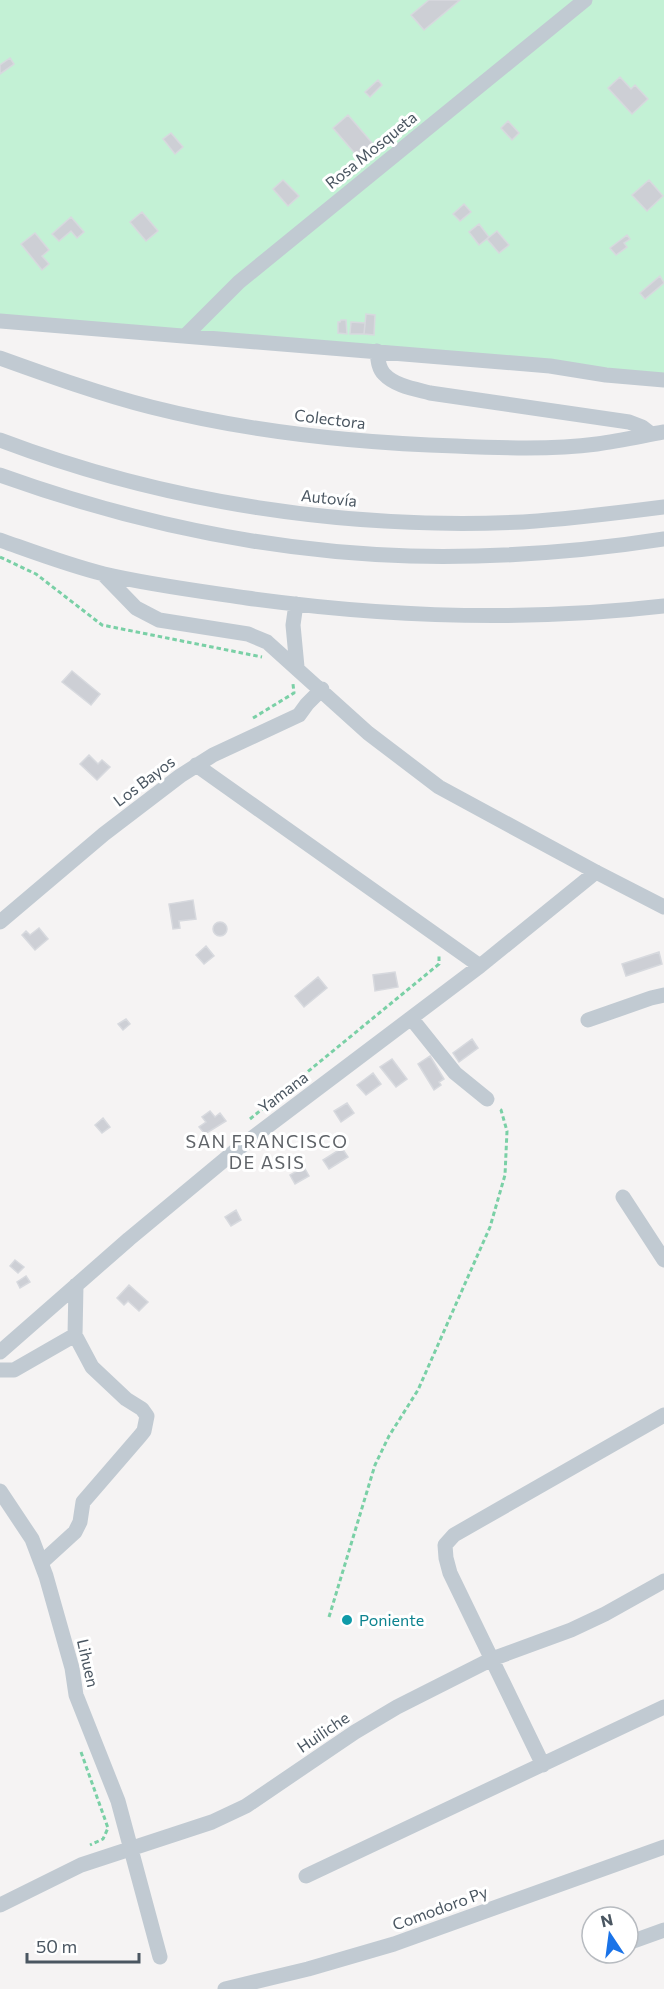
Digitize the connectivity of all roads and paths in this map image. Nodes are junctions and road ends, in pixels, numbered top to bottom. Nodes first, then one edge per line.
1 (585, 0) edge
2 (0, 321) edge
3 (186, 335) junction
4 (377, 351) junction
5 (0, 358) edge
6 (664, 380) edge
7 (658, 433) edge
8 (0, 440) edge
9 (0, 475) edge
10 (664, 507) edge
11 (664, 538) edge
12 (0, 540) edge
13 (0, 557) edge
14 (103, 574) junction
15 (296, 604) junction
16 (664, 606) edge
17 (270, 663) dead end
18 (295, 675) junction
19 (322, 689) junction
20 (248, 722) dead end
21 (196, 765) junction
22 (596, 872) junction
23 (664, 907) edge
24 (0, 922) edge
25 (439, 948) dead end
26 (480, 966) junction
27 (664, 995) edge
28 (411, 1018) junction
29 (588, 1020) dead end
30 (487, 1099) joint
31 (242, 1126) dead end
32 (623, 1197) dead end
33 (664, 1260) edge
34 (76, 1285) junction
35 (75, 1335) junction
36 (0, 1352) edge
37 (0, 1370) edge
38 (664, 1414) edge
39 (0, 1491) edge
40 (41, 1563) junction
41 (664, 1581) edge
42 (329, 1617) dead end
43 (492, 1659) junction
44 (664, 1707) edge
45 (80, 1749) dead end
46 (543, 1765) junction
47 (664, 1847) edge
48 (82, 1849) dead end
49 (130, 1850) junction
50 (306, 1876) dead end
51 (0, 1905) edge
52 (664, 1930) edge
53 (640, 1939) edge
54 (160, 1957) dead end
55 (225, 1989) edge

1 - 3 street, Rosa Mosqueta
2 - 3 street
3 - 4 street
4 - 6 street
4 - 7 street
5 - 7 street, Colectora
8 - 10 street, Autovía
9 - 11 street
12 - 14 street
13 - 17 path
14 - 15 street
14 - 18 street
15 - 16 street
15 - 18 street
18 - 19 street
18 - 20 path
19 - 21 street, Los Bayos
19 - 22 street
21 - 24 street, Los Bayos
21 - 26 street
22 - 23 street
22 - 26 street, Yamana
25 - 31 path
26 - 28 street, Yamana
27 - 29 street
28 - 30 street
28 - 34 street, Yamana
30 - 42 path
32 - 33 street
34 - 35 street
34 - 36 street, Yamana
35 - 37 street
35 - 40 street
38 - 43 street
39 - 40 street, Lihuen
40 - 49 street, Lihuen
41 - 43 street, Huiliche
43 - 46 street
43 - 49 street, Huiliche
44 - 46 street
45 - 48 path
46 - 50 street
47 - 55 street, Comodoro Py
49 - 51 street, Huiliche
49 - 54 street, Lihuen
52 - 53 street

